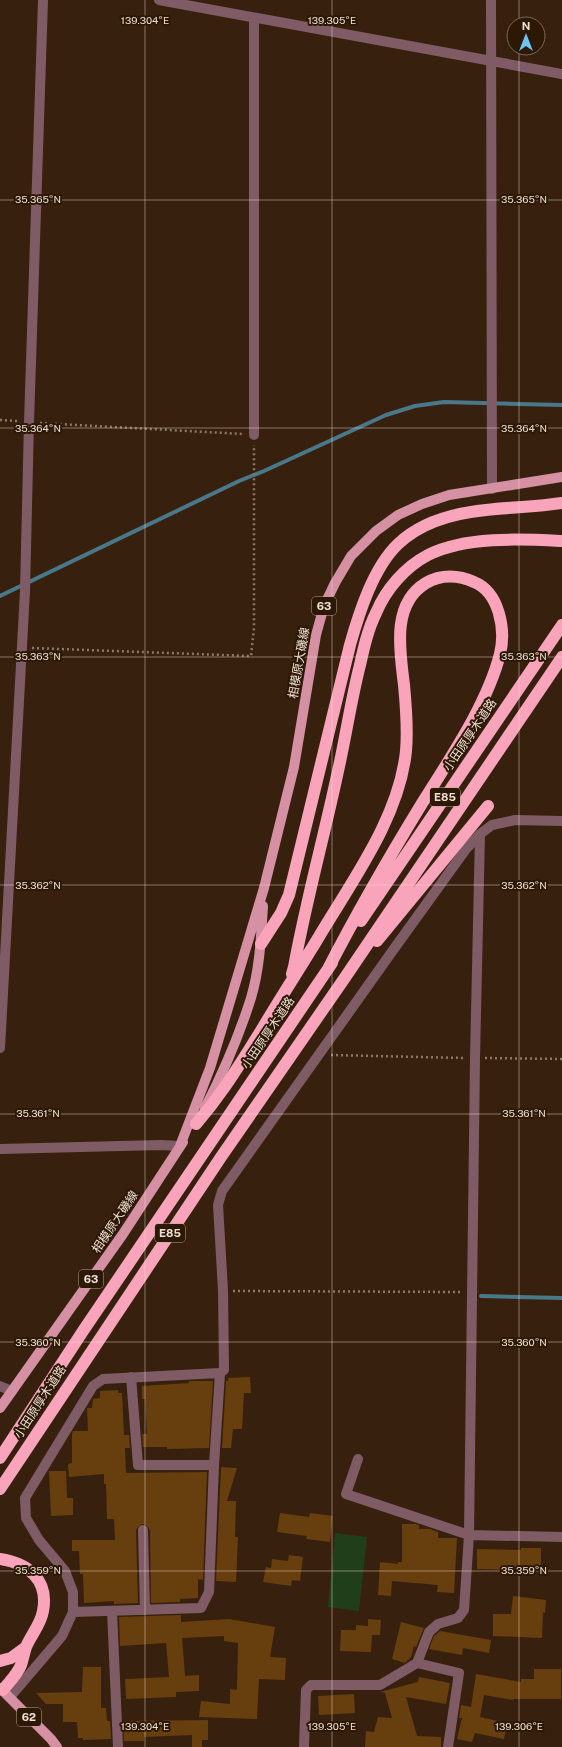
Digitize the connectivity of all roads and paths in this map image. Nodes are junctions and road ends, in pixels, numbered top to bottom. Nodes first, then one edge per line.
1 (43, 0) edge
2 (159, 0) edge
3 (491, 0) edge
4 (254, 18) junction
5 (490, 62) junction
6 (562, 74) edge
7 (0, 420) edge
8 (29, 422) junction
9 (254, 435) junction
10 (562, 477) edge
11 (492, 489) junction
12 (562, 503) edge
13 (562, 541) edge
14 (562, 625) edge
15 (22, 648) junction
16 (562, 657) edge
17 (488, 806) dead end
18 (562, 821) edge
19 (480, 834) junction
20 (264, 888) junction
21 (261, 944) junction
22 (328, 969) junction
23 (344, 979) junction
24 (282, 998) junction
25 (0, 1048) edge
26 (319, 1055) junction
27 (475, 1058) junction
28 (562, 1060) edge
29 (210, 1068) junction
30 (196, 1124) junction
31 (180, 1146) junction
32 (0, 1149) edge
33 (223, 1290) junction
34 (473, 1292) junction
35 (220, 1373) junction
36 (131, 1377) junction
37 (0, 1386) edge
38 (12, 1391) junction
39 (0, 1408) edge
40 (0, 1458) edge
41 (358, 1459) dead end
42 (214, 1465) junction
43 (0, 1489) edge
44 (143, 1530) dead end
45 (470, 1535) junction
46 (562, 1537) edge
47 (0, 1559) edge
48 (146, 1610) junction
49 (73, 1612) junction
50 (112, 1612) junction
51 (26, 1647) junction
52 (0, 1661) edge
53 (418, 1663) junction
54 (4, 1692) edge
55 (57, 1747) edge
56 (118, 1747) edge
57 (304, 1747) edge
58 (448, 1747) edge

1 - 8 street
2 - 4 street
3 - 5 street
4 - 5 street
4 - 9 street
5 - 6 street
5 - 11 street
7 - 8 path
8 - 9 path
8 - 15 street
9 - 15 path
10 - 11 main road, 相模原大磯線 / 63
11 - 20 main road, 相模原大磯線 / 63
12 - 21 highway
13 - 24 highway
14 - 22 highway, 小田原厚木道路 / E85
15 - 25 street
16 - 23 highway, 小田原厚木道路 / E85
17 - 23 highway
18 - 19 street
19 - 26 street
19 - 27 street
20 - 21 main road, 相模原大磯線 / 63
20 - 29 main road, 相模原大磯線 / 63
21 - 29 main road, 63
21 - 30 main road, 相模原大磯線 / 63
22 - 24 highway
22 - 40 highway, 小田原厚木道路 / E85
23 - 43 highway, 小田原厚木道路 / E85
24 - 30 highway
26 - 27 path
26 - 33 street
27 - 28 path
27 - 34 street
29 - 31 main road, 相模原大磯線 / 63
30 - 31 main road, 相模原大磯線 / 63
31 - 32 street
31 - 38 main road, 相模原大磯線 / 63
33 - 34 path
33 - 35 street
34 - 45 street
35 - 36 street
35 - 42 street
36 - 42 street
36 - 49 street
37 - 38 street
38 - 39 main road, 相模原大磯線 / 63
41 - 45 street
42 - 48 street
44 - 48 street
45 - 46 street
45 - 53 street
47 - 51 highway
48 - 50 street
49 - 50 street
49 - 54 street
50 - 56 street
51 - 52 highway
51 - 54 highway
53 - 57 street
53 - 58 street
54 - 55 main road, 62

